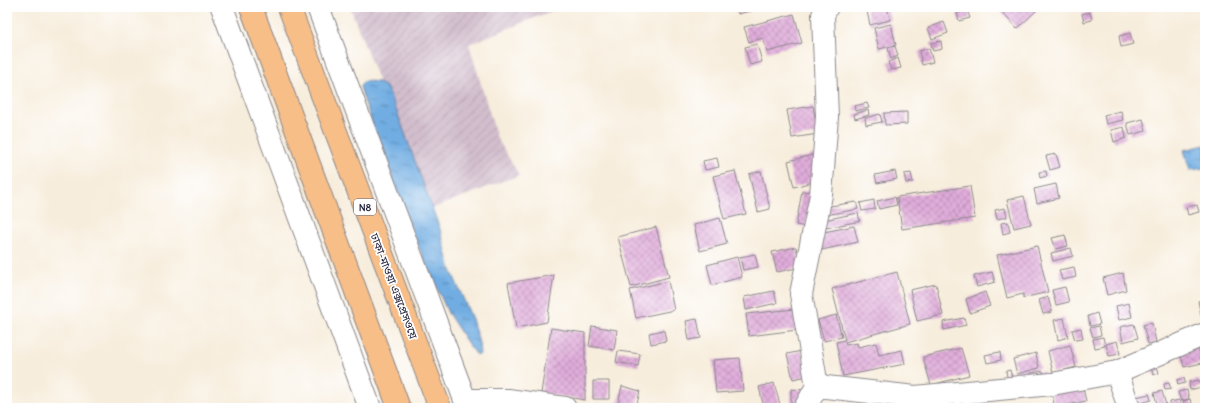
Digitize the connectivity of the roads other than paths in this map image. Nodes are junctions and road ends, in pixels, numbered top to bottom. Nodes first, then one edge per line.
1 (222, 7) edge
2 (251, 7) edge
3 (289, 7) edge
4 (318, 7) edge
5 (827, 7) edge
6 (1205, 334) edge
7 (1117, 372) junction
8 (817, 386) junction
9 (466, 404) edge
10 (370, 408) edge
11 (398, 408) edge
12 (440, 408) edge
13 (565, 408) edge
14 (805, 408) edge
15 (1129, 408) edge

1 - 10 street
2 - 11 highway
3 - 12 highway, ঢাকা-মাওয়া এক্সপ্রেসওয়ে / N8
4 - 9 street
5 - 8 street
6 - 7 street
7 - 8 street
7 - 15 street
8 - 14 street
9 - 13 street

